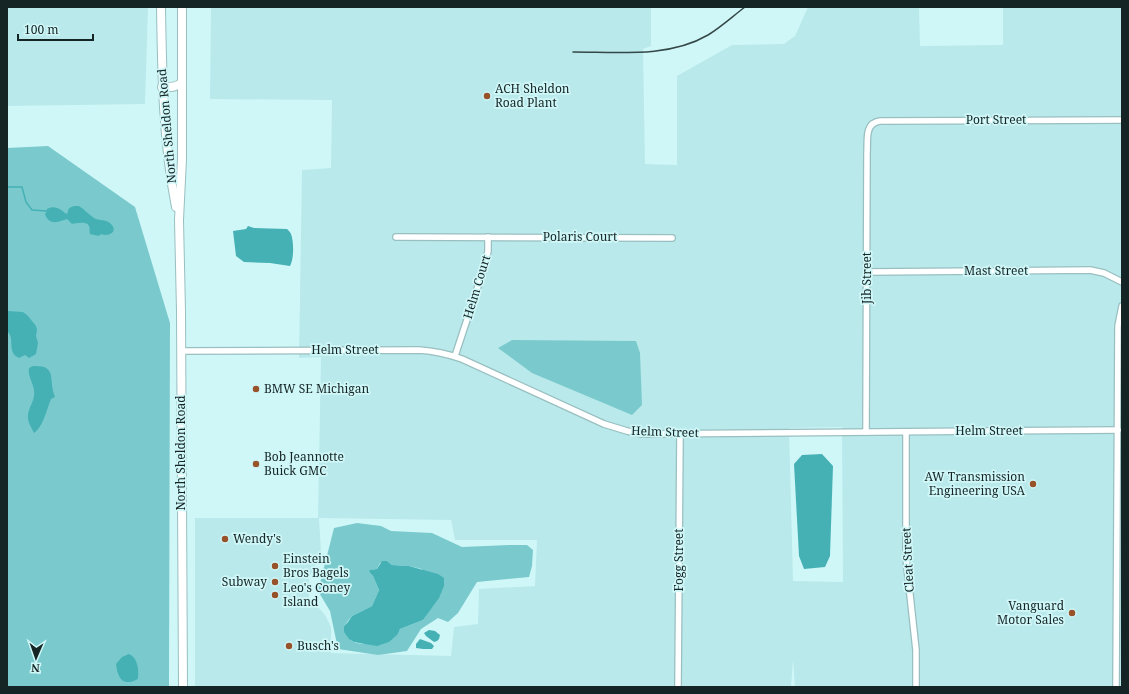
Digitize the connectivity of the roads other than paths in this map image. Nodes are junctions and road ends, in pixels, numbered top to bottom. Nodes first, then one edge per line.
1 (161, 7) edge
2 (180, 8) edge
3 (182, 82) junction
4 (162, 87) junction
5 (1122, 120) edge
6 (871, 125) joint
7 (179, 220) junction
8 (396, 237) dead end
9 (488, 237) junction
10 (672, 238) dead end
11 (867, 272) junction
12 (1122, 282) edge
13 (1122, 306) edge
14 (180, 351) junction
15 (454, 356) junction
16 (1118, 430) junction
17 (866, 432) junction
18 (906, 432) junction
19 (680, 434) junction
20 (183, 687) edge
21 (678, 687) edge
22 (916, 687) edge
23 (1116, 687) edge

1 - 4 main road, North Sheldon Road
2 - 3 main road, North Sheldon Road
3 - 4 main road
3 - 7 main road, North Sheldon Road
4 - 7 main road, North Sheldon Road
5 - 6 street, Port Street
6 - 11 street, Jib Street
7 - 14 main road, North Sheldon Road
8 - 9 street, Helm Court
9 - 10 street, Polaris Court
9 - 15 street, Helm Court
11 - 12 street, Mast Street
11 - 17 street, Jib Street
13 - 16 street
14 - 15 street, Helm Street
14 - 20 main road, North Sheldon Road
15 - 19 street, Helm Street
16 - 18 street, Helm Street
16 - 23 street
17 - 18 street, Helm Street
17 - 19 street, Helm Street
18 - 22 street, Cleat Street
19 - 21 street, Fogg Street

